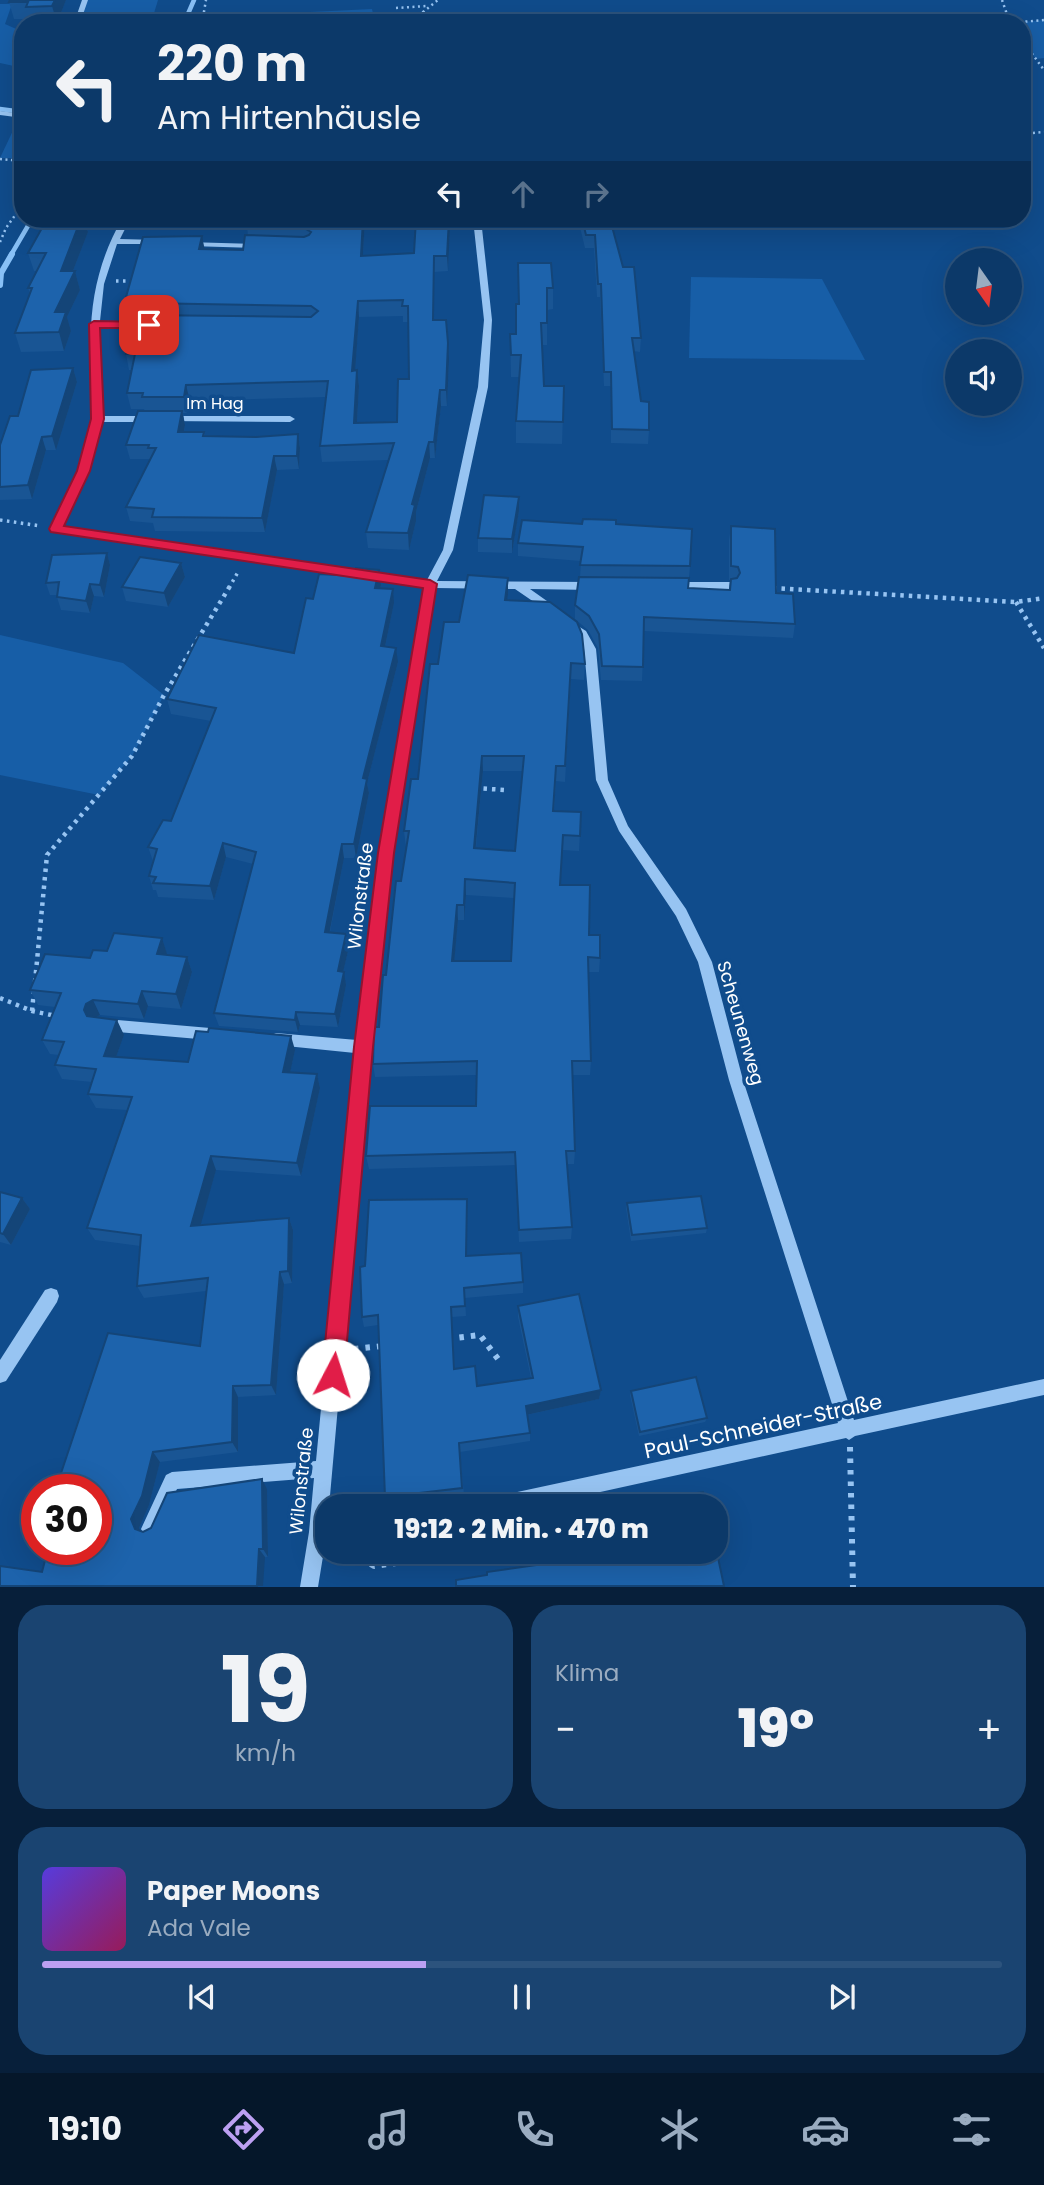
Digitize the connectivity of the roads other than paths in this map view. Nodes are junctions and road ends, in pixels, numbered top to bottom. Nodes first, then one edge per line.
1 (121, 228) edge
2 (478, 228) edge
3 (113, 241) junction
4 (168, 243) edge
5 (182, 243) edge
6 (265, 246) edge
7 (94, 324) junction
8 (163, 325) edge
9 (97, 419) junction
10 (290, 419) dead end
11 (430, 584) junction
12 (519, 586) junction
13 (611, 586) edge
14 (664, 586) edge
15 (730, 586) edge
16 (100, 1024) edge
17 (225, 1035) edge
18 (266, 1039) edge
19 (363, 1047) junction
20 (51, 1296) dead end
21 (0, 1375) edge
22 (1044, 1387) edge
23 (849, 1431) junction
24 (324, 1469) junction
25 (324, 1494) edge
26 (551, 1494) edge
27 (150, 1530) edge
28 (315, 1563) edge
29 (309, 1587) edge

1 - 3 street
2 - 11 street, Wilonstraße
3 - 4 street
3 - 7 street
5 - 6 street
7 - 8 street
7 - 9 street
9 - 10 street, Im Hag
9 - 11 street
11 - 12 street
11 - 19 street, Wilonstraße
12 - 13 street
12 - 23 street, Scheunenweg
14 - 15 street
16 - 17 street
18 - 19 street
19 - 24 street, Wilonstraße
20 - 21 street
22 - 23 street, Paul-Schneider-Straße
23 - 26 street, Paul-Schneider-Straße
24 - 25 street, Wilonstraße
24 - 27 street
28 - 29 street, Wilonstraße

